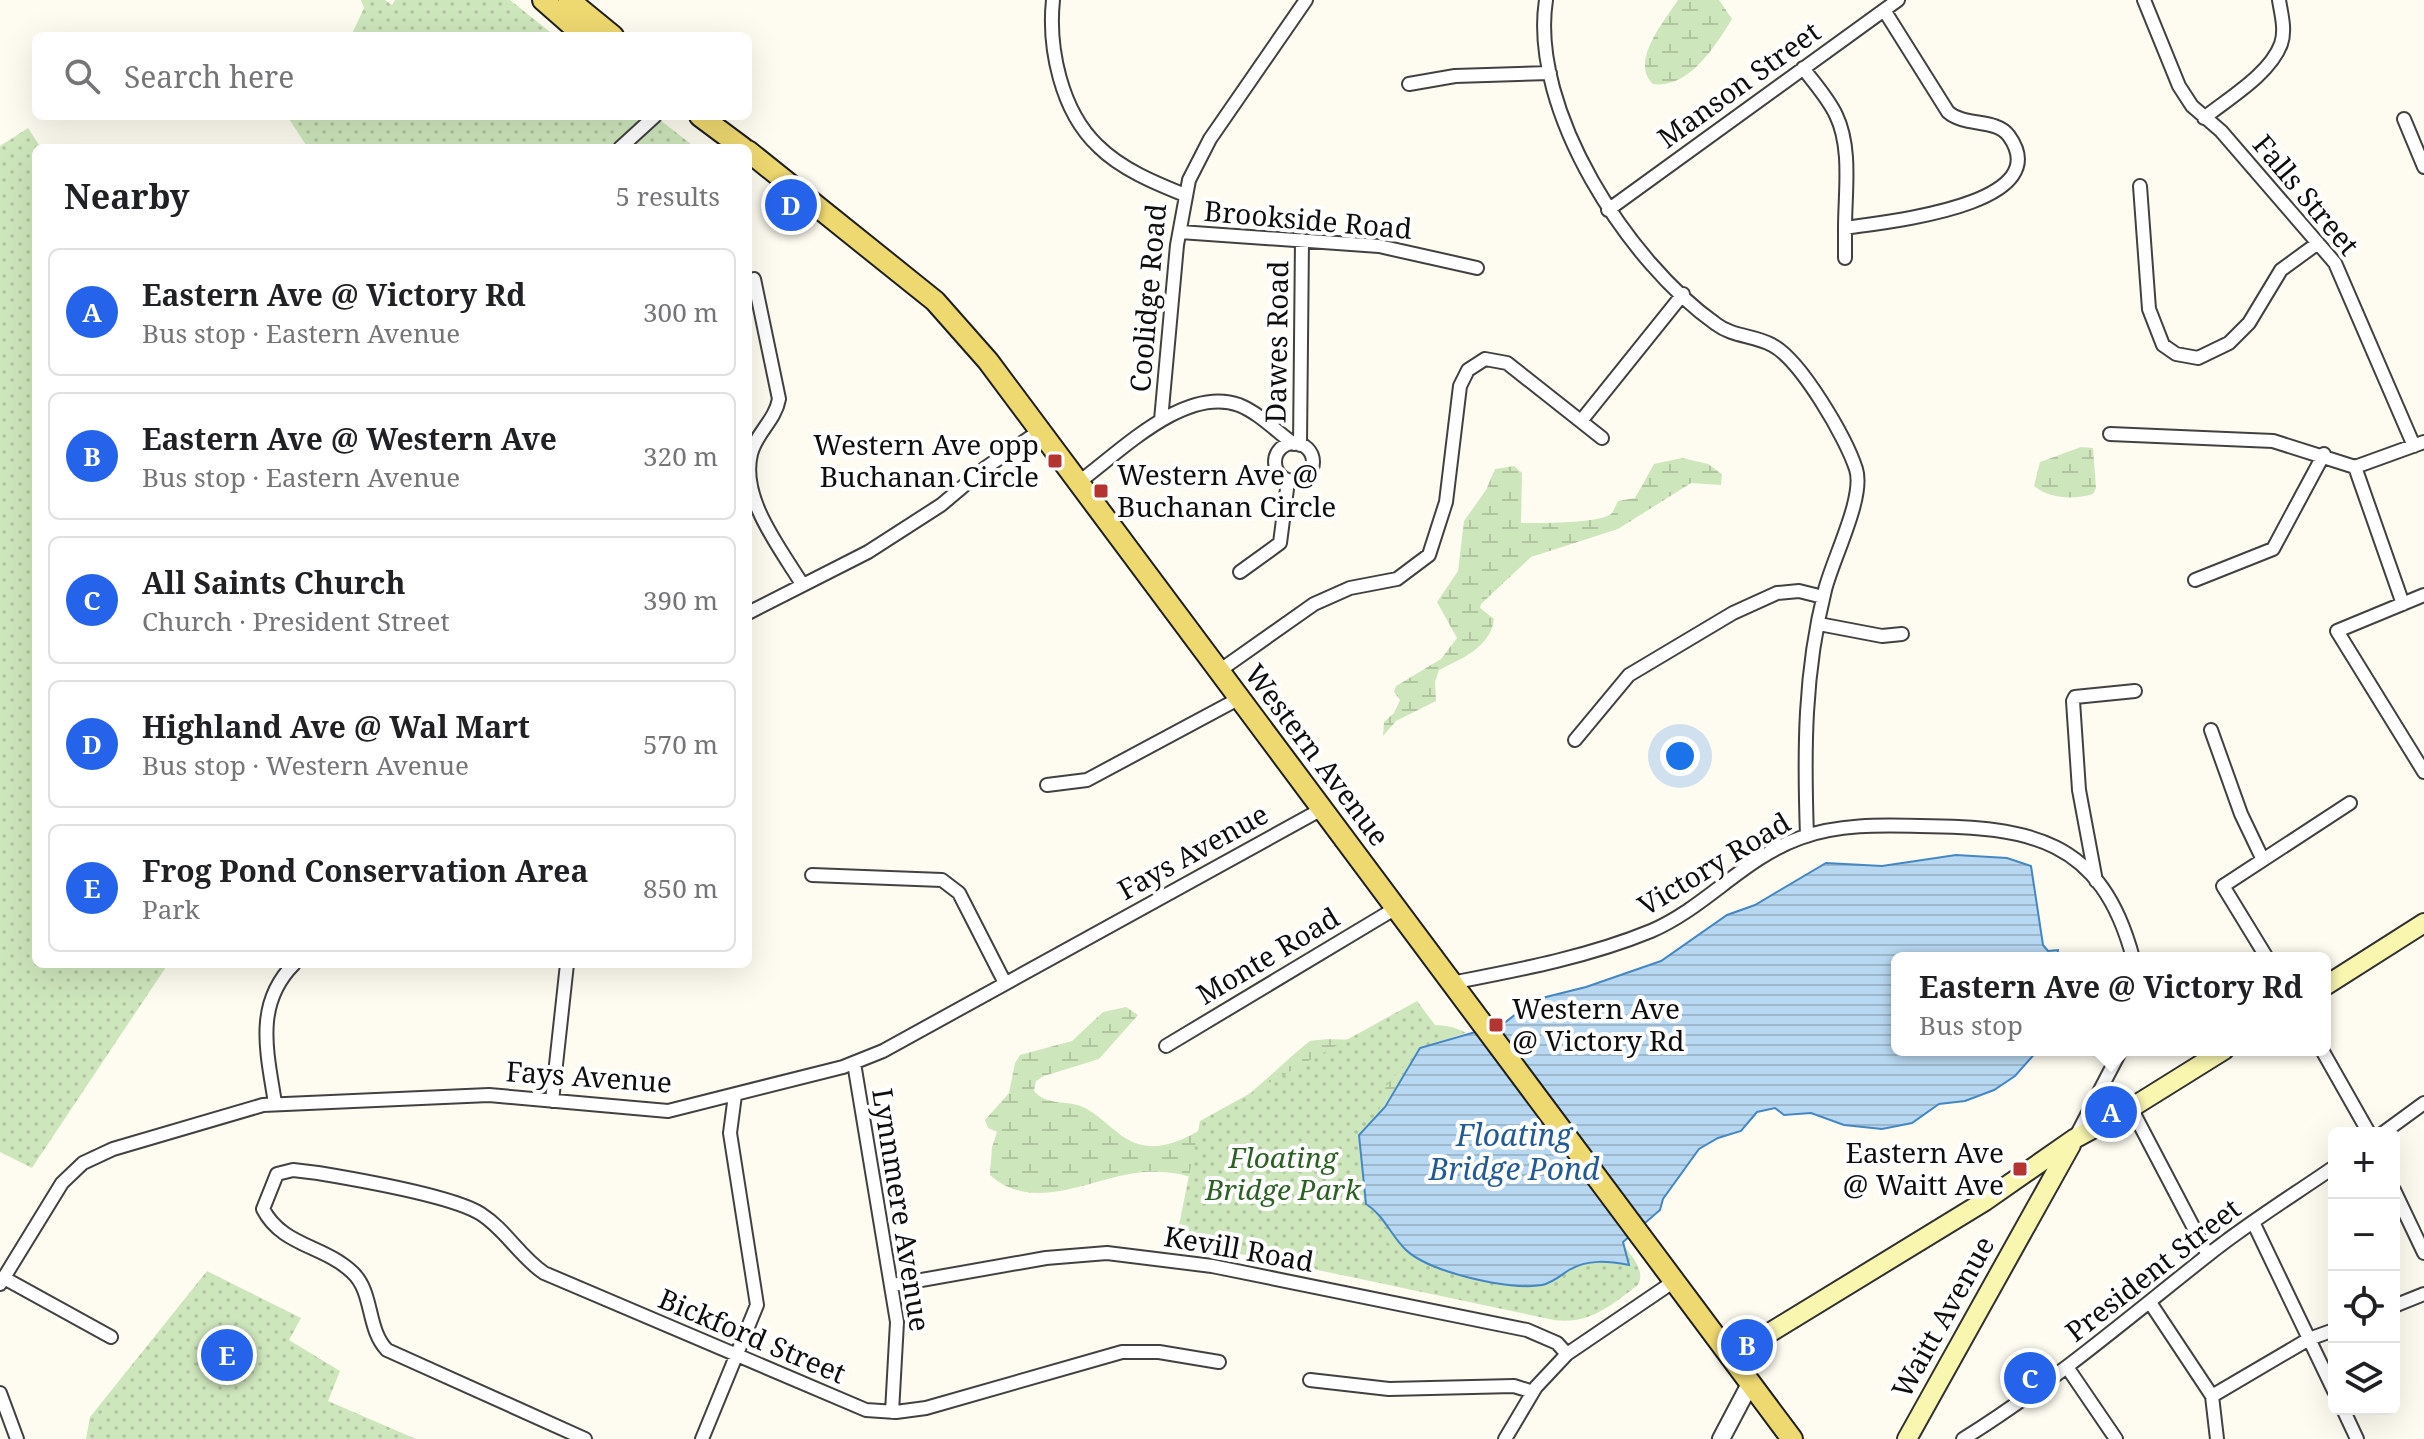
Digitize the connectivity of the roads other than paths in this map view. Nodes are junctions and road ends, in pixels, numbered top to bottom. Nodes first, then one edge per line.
1 (543, 0) edge
2 (1053, 0) edge
3 (1306, 0) edge
4 (1546, 0) edge
5 (1898, 0) edge
6 (2144, 0) edge
7 (2279, 0) edge
8 (577, 2) edge
9 (1884, 10) junction
10 (579, 32) edge
11 (609, 32) edge
12 (1803, 68) junction
13 (1550, 73) junction
14 (1409, 84) dead end
15 (2204, 118) junction
16 (2404, 119) dead end
17 (651, 120) edge
18 (705, 120) edge
19 (624, 144) edge
20 (738, 144) edge
21 (752, 155) edge
22 (2424, 167) edge
23 (2140, 186) dead end
24 (1185, 195) junction
25 (1608, 210) junction
26 (1845, 228) junction
27 (1180, 232) junction
28 (1302, 240) junction
29 (2318, 243) junction
30 (1845, 258) dead end
31 (1477, 268) dead end
32 (754, 279) dead end
33 (1683, 294) junction
34 (1161, 420) junction
35 (1581, 421) junction
36 (1041, 430) junction
37 (2110, 434) dead end
38 (1602, 438) dead end
39 (1297, 444) junction
40 (2419, 444) edge
41 (752, 447) edge
42 (2324, 454) junction
43 (2355, 467) junction
44 (752, 476) edge
45 (1288, 481) junction
46 (1079, 482) junction
47 (1240, 572) dead end
48 (2195, 580) dead end
49 (802, 584) junction
50 (2424, 595) edge
51 (1823, 597) junction
52 (2403, 604) junction
53 (752, 611) edge
54 (1819, 624) junction
55 (1902, 634) dead end
56 (1219, 671) junction
57 (2135, 691) dead end
58 (1240, 698) junction
59 (2211, 730) dead end
60 (1575, 740) dead end
61 (2424, 772) edge
62 (1047, 785) dead end
63 (2350, 803) dead end
64 (1322, 809) junction
65 (1807, 836) junction
66 (2263, 860) junction
67 (812, 875) dead end
68 (2096, 881) junction
69 (1396, 908) junction
70 (2424, 923) edge
71 (2131, 952) edge
72 (2263, 952) edge
73 (291, 968) edge
74 (567, 968) edge
75 (2331, 982) edge
76 (1005, 983) junction
77 (1451, 983) junction
78 (1166, 1046) dead end
79 (2118, 1056) edge
80 (2214, 1056) edge
81 (2325, 1056) edge
82 (854, 1063) junction
83 (735, 1095) junction
84 (552, 1101) junction
85 (275, 1103) junction
86 (2424, 1103) edge
87 (2131, 1108) junction
88 (2366, 1127) edge
89 (2391, 1127) edge
90 (2074, 1139) junction
91 (2328, 1171) edge
92 (2398, 1199) edge
93 (2253, 1222) junction
94 (2424, 1253) edge
95 (2208, 1255) junction
96 (2, 1281) edge
97 (1673, 1282) junction
98 (893, 1285) junction
99 (2424, 1294) edge
100 (2151, 1304) junction
101 (2400, 1304) edge
102 (2328, 1332) edge
103 (111, 1337) dead end
104 (2309, 1339) junction
105 (1567, 1354) junction
106 (737, 1357) junction
107 (1730, 1357) junction
108 (1219, 1362) dead end
109 (2067, 1367) junction
110 (2328, 1379) edge
111 (1310, 1380) dead end
112 (1750, 1384) junction
113 (1533, 1392) junction
114 (0, 1393) edge
115 (2212, 1396) junction
116 (892, 1412) junction
117 (2346, 1415) edge
118 (17, 1439) edge
119 (585, 1439) edge
120 (702, 1439) edge
121 (1505, 1439) edge
122 (1721, 1439) edge
123 (1792, 1439) edge
124 (1907, 1439) edge
125 (1963, 1439) edge
126 (2116, 1439) edge
127 (2217, 1439) edge
128 (2357, 1439) edge

1 - 10 main road
2 - 24 street, Coolidge Road
3 - 24 street
4 - 13 street
5 - 9 street, Manson Street
6 - 15 street, Falls Street
7 - 15 street
8 - 11 main road
9 - 12 street, Manson Street
9 - 26 street
12 - 25 street, Manson Street
12 - 26 street
13 - 14 street
13 - 25 street
15 - 29 street, Falls Street
16 - 22 street
17 - 19 street
18 - 20 main road, Western Avenue
21 - 36 main road, Western Avenue
23 - 29 street
24 - 27 street, Coolidge Road
25 - 33 street
26 - 30 street
27 - 28 street, Brookside Road
27 - 34 street, Coolidge Road
28 - 31 street, Brookside Road
28 - 39 street, Dawes Road
29 - 40 street, Falls Street
32 - 41 street
33 - 35 street
33 - 51 street
34 - 39 street
34 - 46 street
35 - 38 street
35 - 56 street
36 - 46 main road, Western Avenue
36 - 49 street
37 - 42 street
39 - 45 street
39 - 45 street
40 - 43 street
42 - 43 street
42 - 48 street
43 - 52 street
44 - 49 street
45 - 47 street
46 - 56 main road, Western Avenue
49 - 53 street
50 - 52 street
51 - 54 street
51 - 60 street
52 - 61 street
54 - 55 street
54 - 65 street
56 - 58 main road, Western Avenue
57 - 68 street
58 - 62 street
58 - 64 main road, Western Avenue
59 - 66 street
63 - 66 street
64 - 69 main road, Western Avenue
64 - 76 street, Fays Avenue
65 - 68 street, Victory Road
65 - 77 street, Victory Road
66 - 72 street
67 - 76 street
68 - 71 street, Victory Road
69 - 77 main road, Western Avenue
69 - 78 street, Monte Road
70 - 75 main road
73 - 85 street
74 - 84 street
76 - 82 street, Fays Avenue
77 - 97 main road, Western Avenue
79 - 90 street
80 - 87 main road
81 - 88 street
82 - 83 street, Fays Avenue
82 - 98 street, Lynnmere Avenue
83 - 84 street, Fays Avenue
83 - 106 street
84 - 85 street, Fays Avenue
85 - 96 street, Fays Avenue
86 - 89 street
87 - 90 main road
87 - 95 street
90 - 107 main road
90 - 124 main road, Waitt Avenue
91 - 93 street, President Street
92 - 94 street
93 - 95 street, President Street
93 - 104 street
95 - 100 street, President Street
96 - 103 street
97 - 105 street
97 - 107 main road, Western Avenue
98 - 105 street, Kevill Road
98 - 116 street, Lynnmere Avenue
99 - 101 street
100 - 109 street, President Street
100 - 115 street
102 - 104 street
104 - 110 street
104 - 115 street
105 - 113 street
106 - 116 street, Bickford Street
106 - 119 street, Bickford Street
106 - 120 street
107 - 112 main road, Western Avenue
108 - 116 street, Bickford Street
109 - 125 street, President Street
109 - 126 street
111 - 113 street
112 - 122 street
112 - 123 main road, Western Avenue
113 - 121 street
114 - 118 street
115 - 127 street
117 - 128 street

